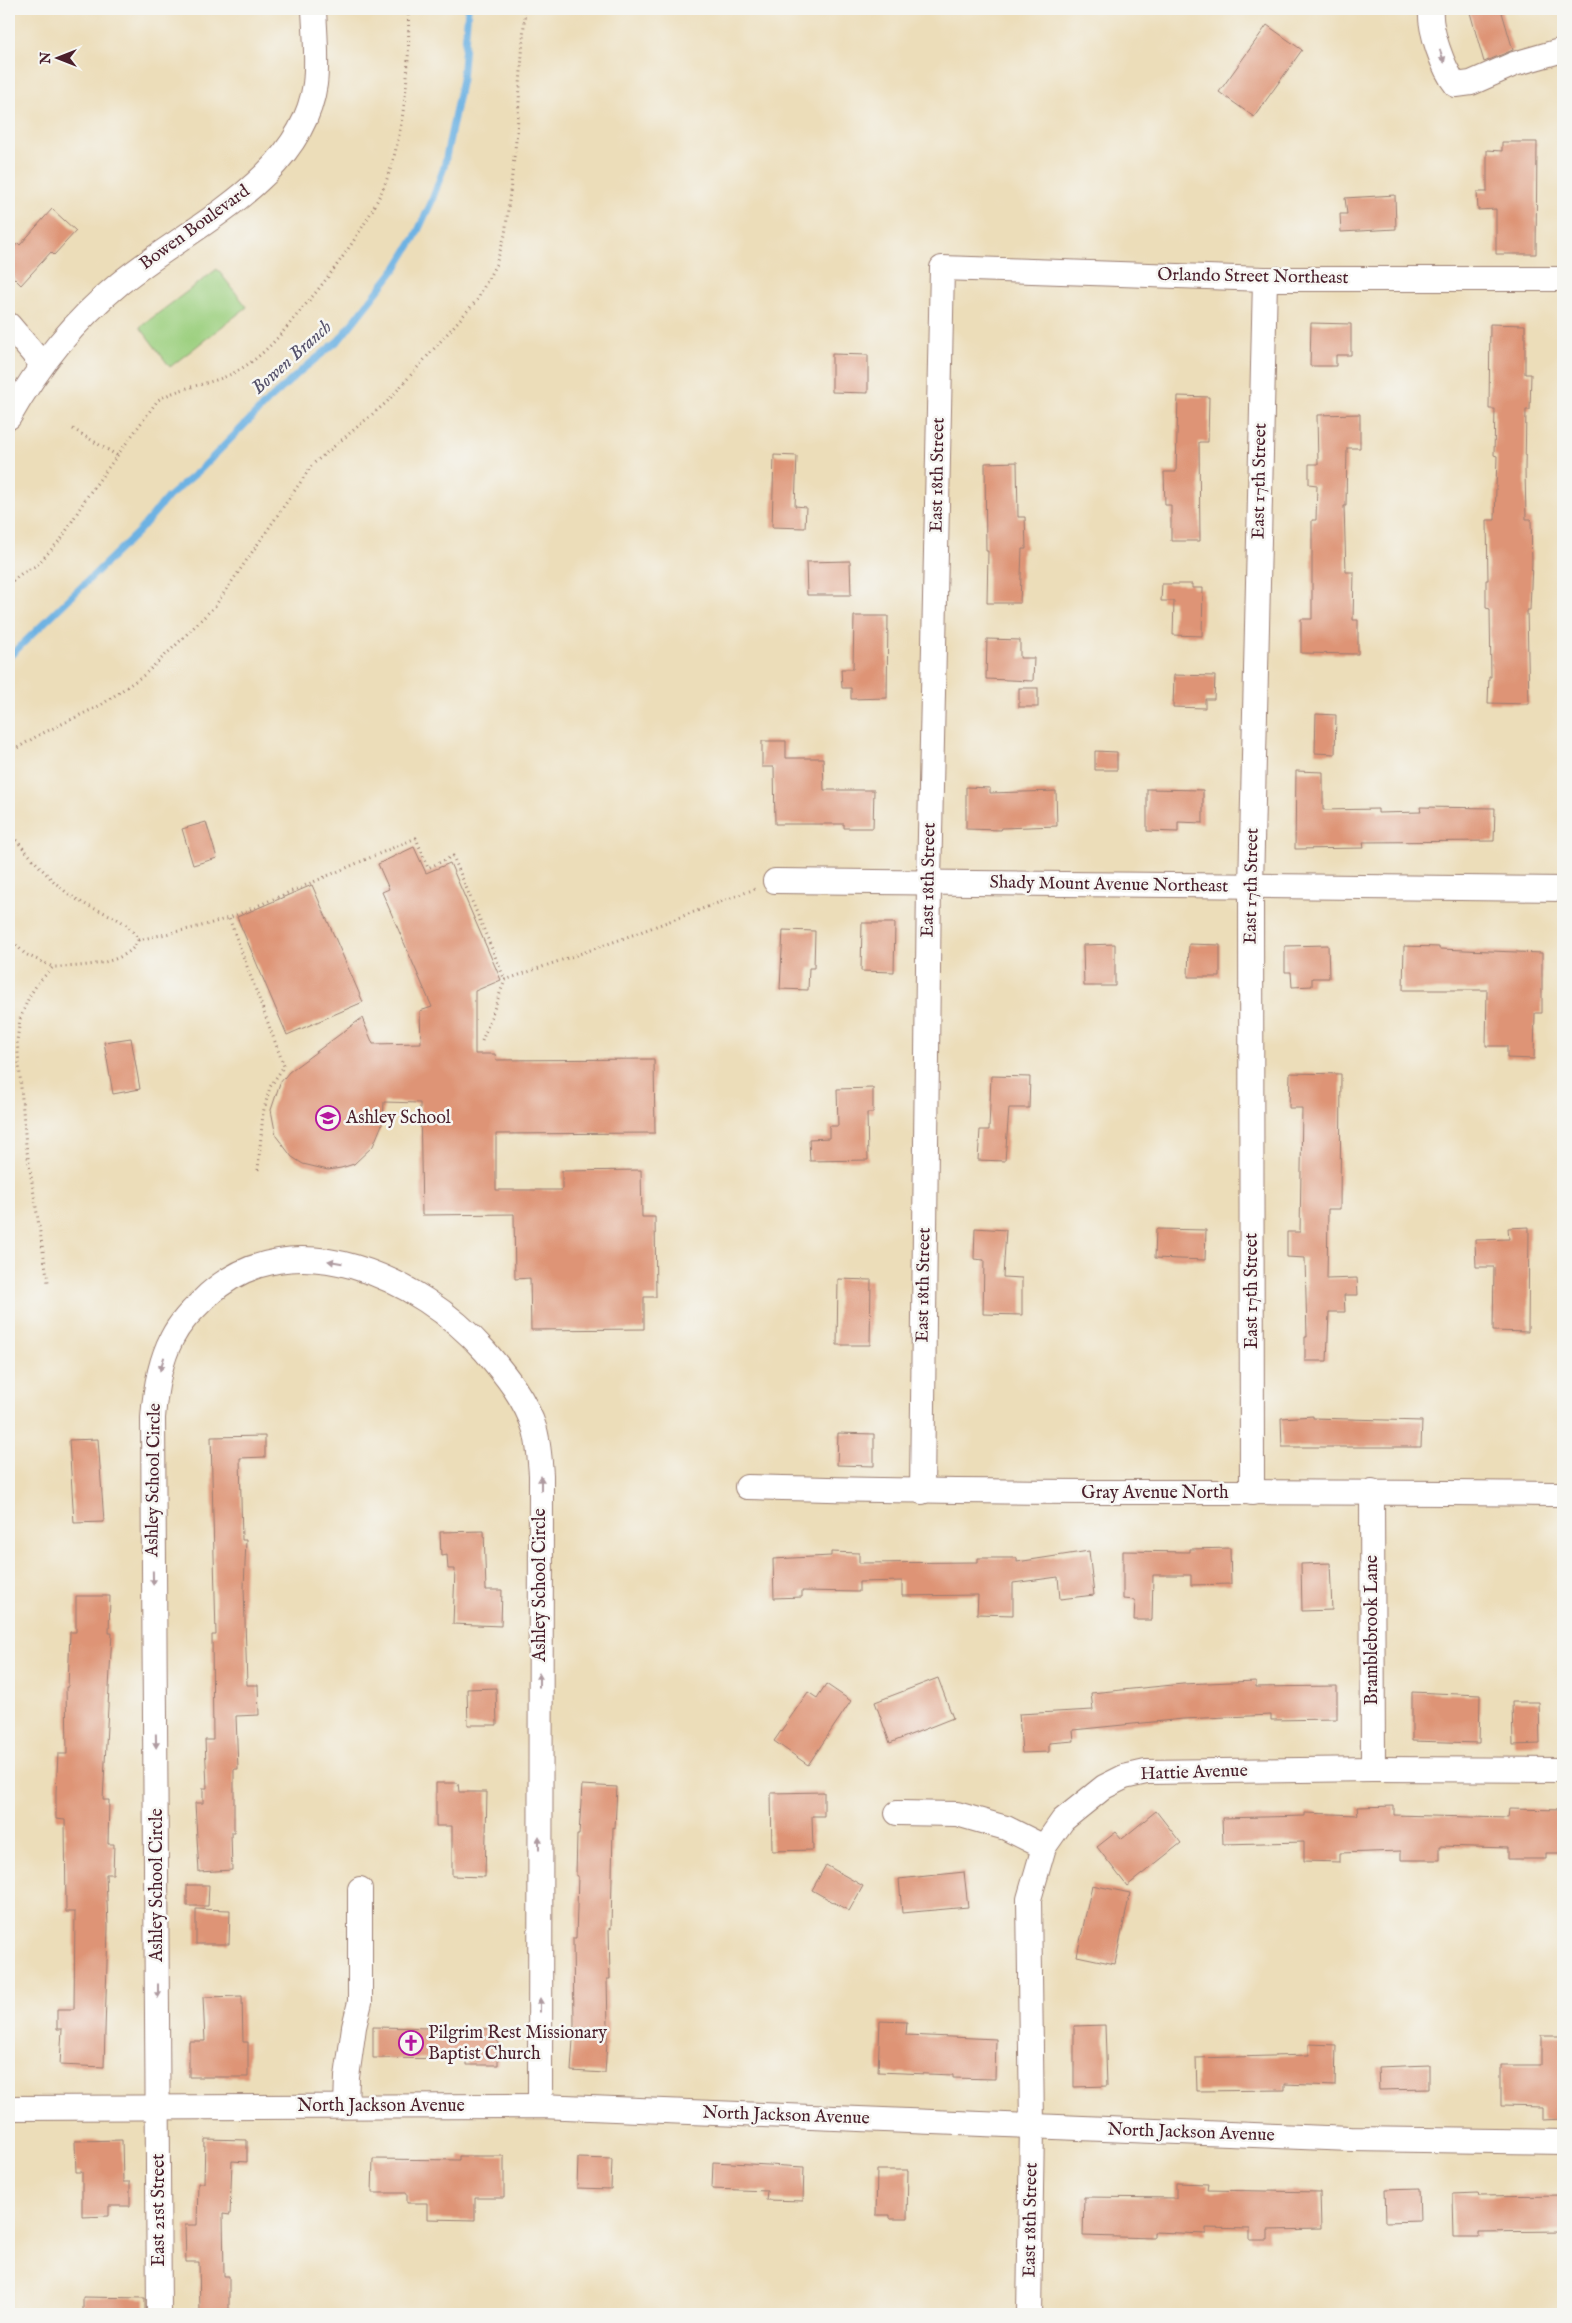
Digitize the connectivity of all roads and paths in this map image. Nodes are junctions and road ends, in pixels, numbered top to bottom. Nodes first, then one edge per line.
1 (314, 9) edge
2 (408, 9) edge
3 (525, 9) edge
4 (1431, 9) edge
5 (1563, 50) edge
6 (942, 268) joint
7 (1265, 278) junction
8 (1563, 279) edge
9 (9, 325) edge
10 (42, 364) junction
11 (9, 417) edge
12 (74, 429) dead end
13 (118, 456) junction
14 (9, 584) edge
15 (9, 753) edge
16 (9, 832) edge
17 (775, 881) joint
18 (929, 882) junction
19 (1252, 887) junction
20 (1563, 889) edge
21 (229, 918) junction
22 (9, 938) edge
23 (138, 940) junction
24 (53, 967) junction
25 (505, 980) junction
26 (482, 1041) dead end
27 (258, 1170) dead end
28 (48, 1282) dead end
29 (747, 1487) dead end
30 (1372, 1491) junction
31 (922, 1492) junction
32 (1252, 1493) junction
33 (1563, 1494) edge
34 (1373, 1769) junction
35 (1563, 1770) edge
36 (897, 1813) dead end
37 (1044, 1847) junction
38 (360, 1889) dead end
39 (346, 2106) junction
40 (540, 2106) junction
41 (158, 2107) junction
42 (9, 2108) edge
43 (1032, 2126) junction
44 (1563, 2142) edge
45 (158, 2314) edge
46 (1029, 2314) edge

1 - 10 street, Bowen Boulevard
2 - 13 path
3 - 15 path
4 -> 5 street
6 - 7 street, Orlando Street Northeast
6 - 18 street, East 18th Street
7 - 8 street, Orlando Street Northeast
7 - 19 street, East 17th Street
9 - 10 street
10 - 11 street, Bowen Boulevard
12 - 13 path
13 - 14 path
16 - 23 path
17 - 18 street, Shady Mount Avenue Northeast
17 - 25 path
18 - 19 street, Shady Mount Avenue Northeast
18 - 31 street, East 18th Street
19 - 20 street, Shady Mount Avenue Northeast
19 - 32 street, East 17th Street
21 - 23 path
21 - 25 path
21 - 27 path
22 - 24 path
23 - 24 path
24 - 28 path
25 - 26 path
29 - 31 street, Gray Avenue North
30 - 32 street, Gray Avenue North
30 - 33 street, Gray Avenue North
30 - 34 street, Bramblebrook Lane
31 - 32 street, Gray Avenue North
34 - 35 street, Hattie Avenue
34 - 37 street, Hattie Avenue
36 - 37 street
37 - 43 street, Hattie Avenue
38 - 39 street
39 - 40 street, North Jackson Avenue
39 - 41 street, North Jackson Avenue
40 -> 41 street, Ashley School Circle
40 - 43 street, North Jackson Avenue
41 - 42 street, North Jackson Avenue
41 - 45 street, East 21st Street
43 - 44 street, North Jackson Avenue
43 - 46 street, East 18th Street

